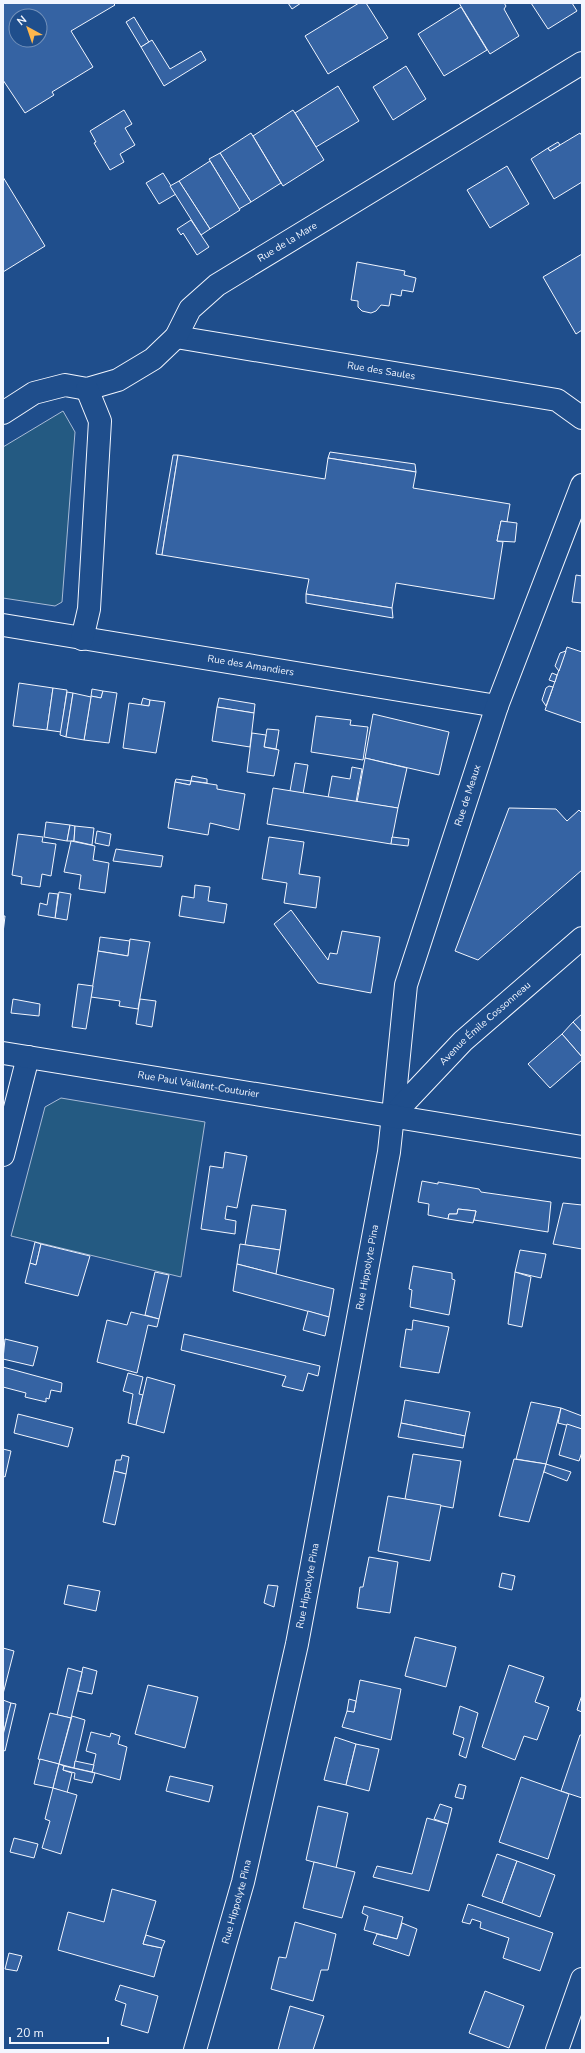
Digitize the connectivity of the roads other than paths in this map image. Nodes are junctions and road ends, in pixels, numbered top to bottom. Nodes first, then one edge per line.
1 (582, 63) edge
2 (176, 337) junction
3 (87, 389) junction
4 (5, 406) edge
5 (582, 418) edge
6 (582, 485) edge
7 (3, 625) edge
8 (82, 638) junction
9 (497, 706) junction
10 (582, 938) edge
11 (3, 1053) edge
12 (28, 1057) junction
13 (393, 1115) junction
14 (582, 1147) edge
15 (3, 1155) edge
16 (582, 1979) edge
17 (196, 2050) edge
18 (557, 2050) edge

1 - 2 street, Rue de la Mare
2 - 3 street, Rue de la Mare
2 - 5 street, Rue des Saules
3 - 4 street, Rue de la Mare
3 - 8 street
6 - 9 street, Rue de Meaux
7 - 8 street, Rue des Amandiers
8 - 9 street, Rue des Amandiers
9 - 13 street, Rue de Meaux
10 - 13 street, Avenue Émile Cossonneau
11 - 12 street, Rue Paul Vaillant-Couturier
12 - 13 street, Rue Paul Vaillant-Couturier
12 - 15 street
13 - 14 street, Rue Paul Vaillant-Couturier
13 - 17 street, Rue Hippolyte Pina
16 - 18 street

